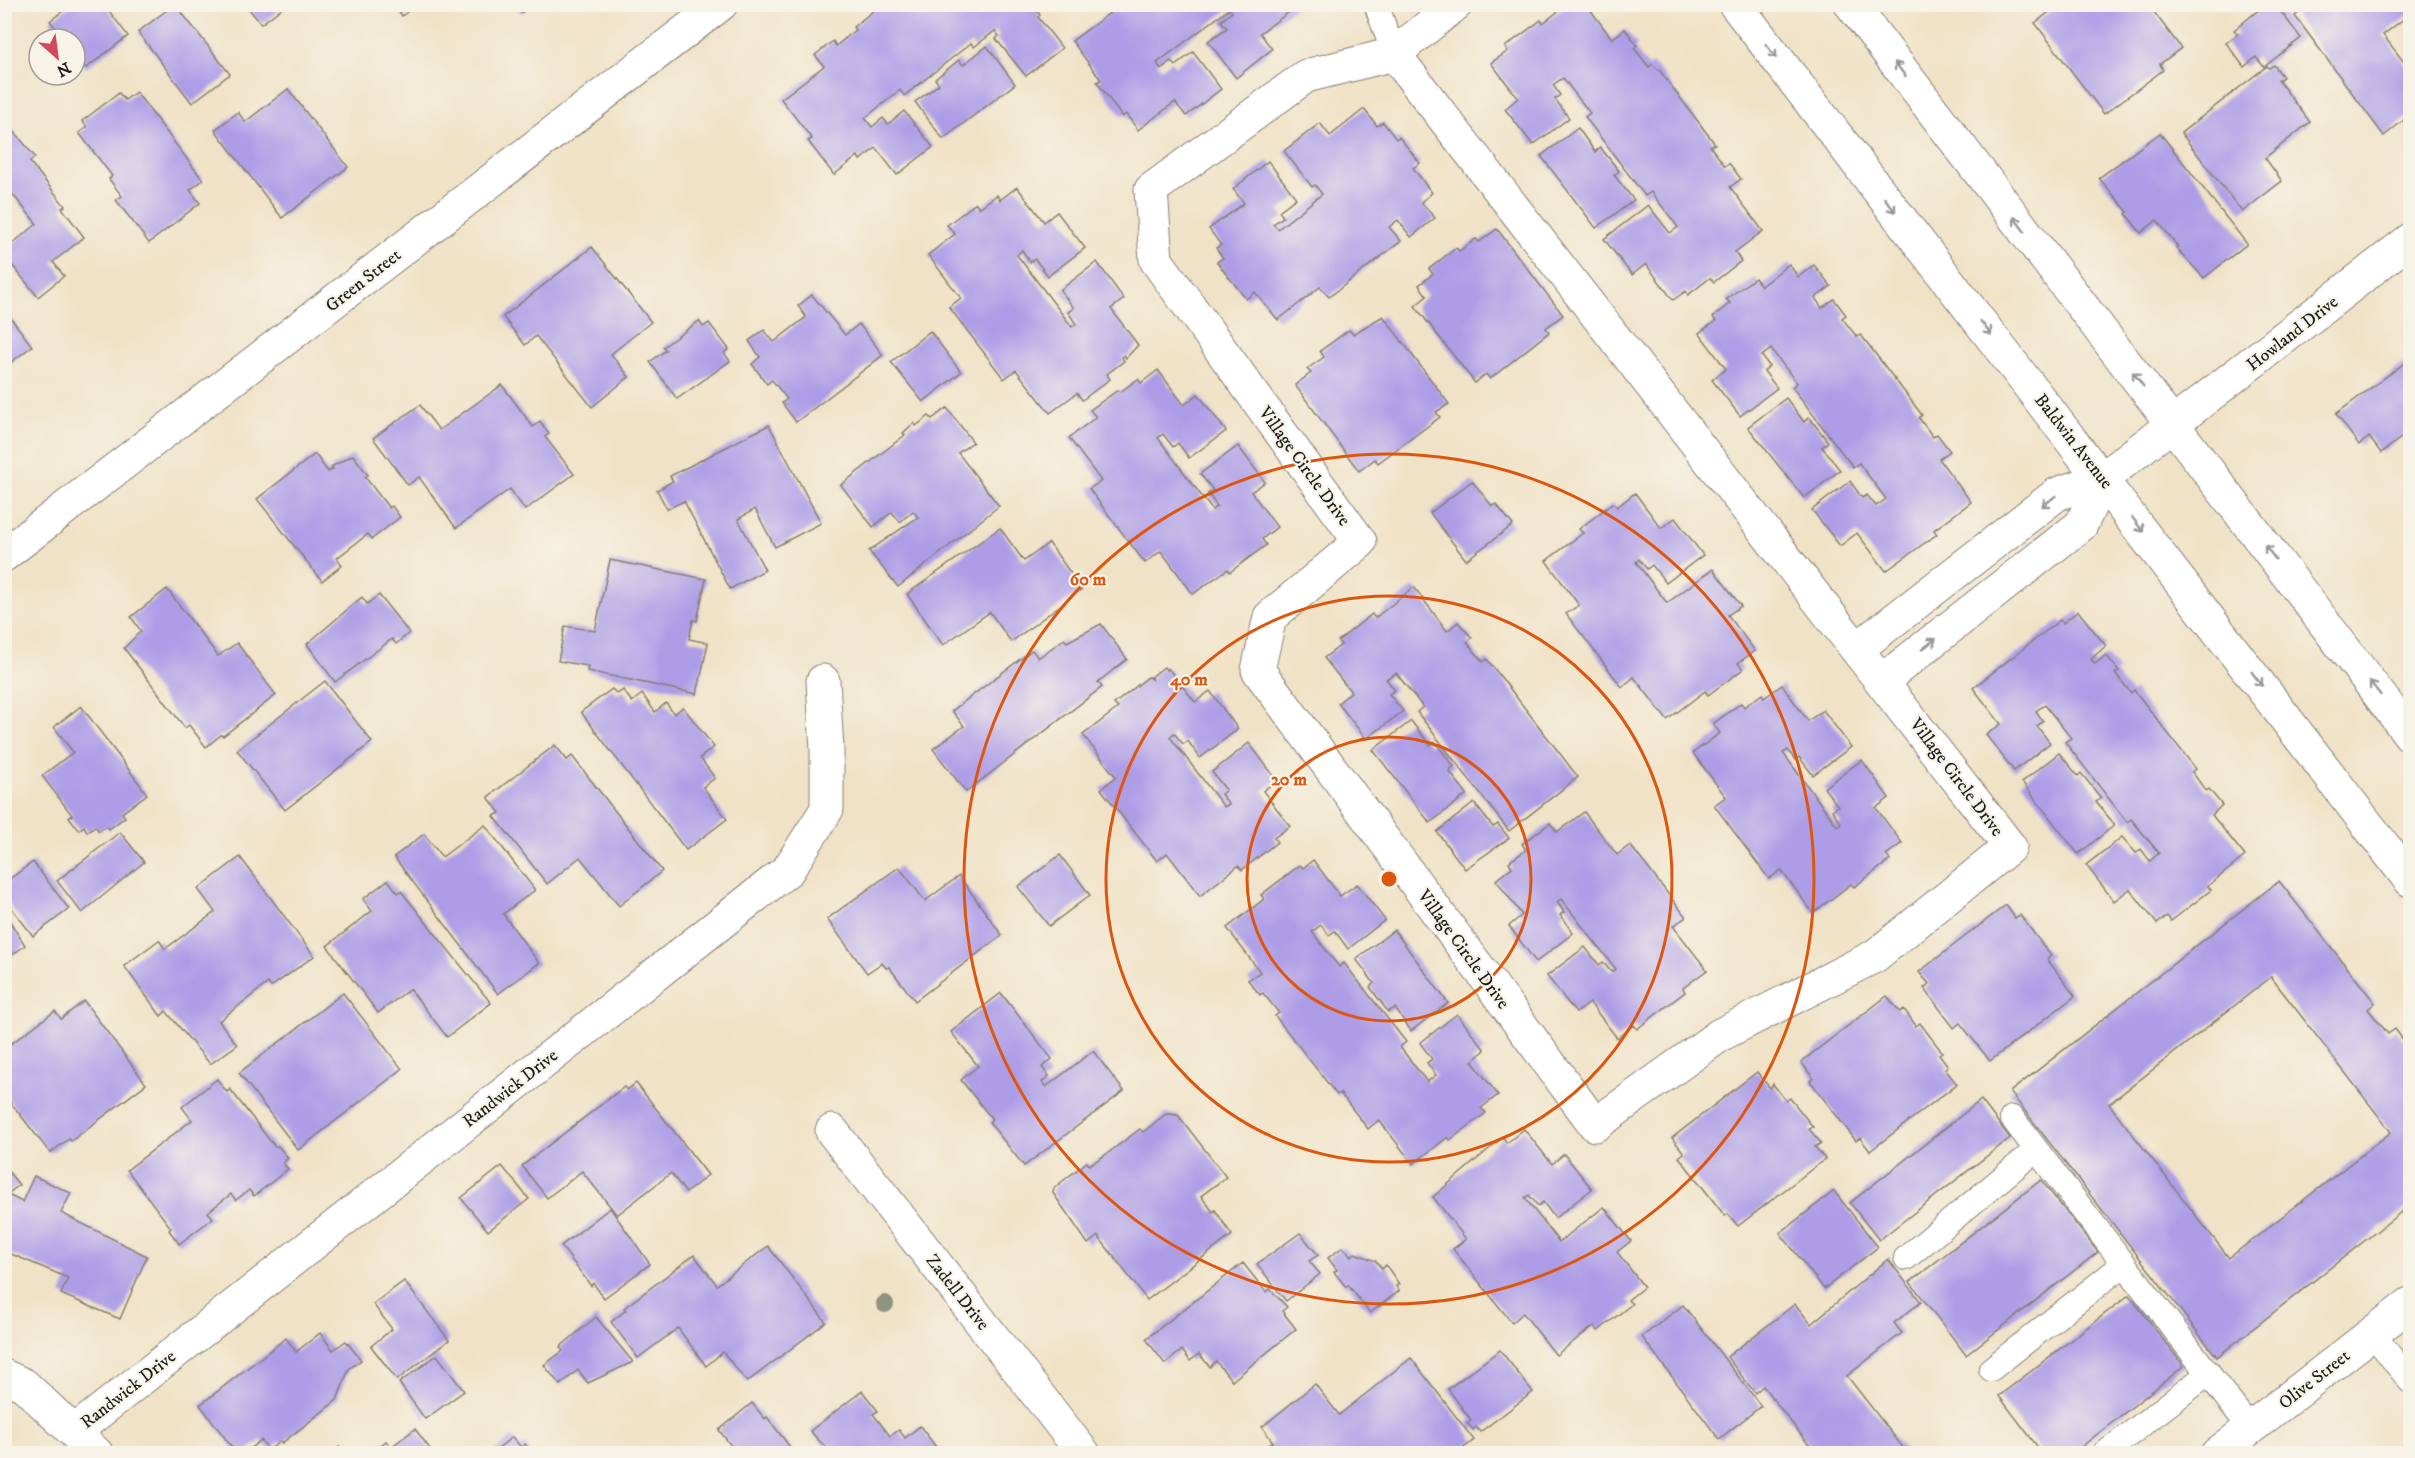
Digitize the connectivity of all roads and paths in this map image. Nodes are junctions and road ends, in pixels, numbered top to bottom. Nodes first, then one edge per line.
1 (721, 4) edge
2 (1376, 4) edge
3 (1456, 4) edge
4 (1735, 4) edge
5 (1851, 4) edge
6 (1394, 54) junction
7 (2410, 240) edge
8 (2173, 426) junction
9 (2103, 478) junction
10 (4, 555) edge
11 (1858, 648) junction
12 (1883, 680) junction
13 (823, 681) dead end
14 (2410, 735) edge
15 (2410, 880) edge
16 (2012, 1118) dead end
17 (832, 1131) dead end
18 (2036, 1150) junction
19 (1906, 1258) dead end
20 (2124, 1264) junction
21 (2410, 1304) edge
22 (2372, 1333) junction
23 (1991, 1369) dead end
24 (2209, 1373) junction
25 (4, 1376) edge
26 (2410, 1381) edge
27 (2250, 1428) junction
28 (86, 1442) edge
29 (1084, 1454) edge
30 (2104, 1454) edge
31 (2217, 1454) edge

1 - 10 street, Green Street
2 - 6 lane
3 - 6 street, Village Circle Drive
4 -> 9 street, Baldwin Avenue
8 -> 5 street
6 - 11 street, Village Circle Drive
6 - 12 street, Village Circle Drive
7 - 8 street, Howland Drive
8 - 9 street
14 -> 8 street
9 -> 11 street
12 -> 9 street
9 -> 15 street, Baldwin Avenue
11 - 12 street, Village Circle Drive
13 - 28 street, Randwick Drive
16 - 18 lane
17 - 29 street, Zadell Drive
18 - 19 lane
18 - 20 lane
20 - 23 lane
20 - 24 lane
21 - 22 street, Olive Street
22 - 26 lane
22 - 27 street, Olive Street
24 - 27 lane
24 - 30 lane
25 - 28 street
27 - 31 street, Olive Street

